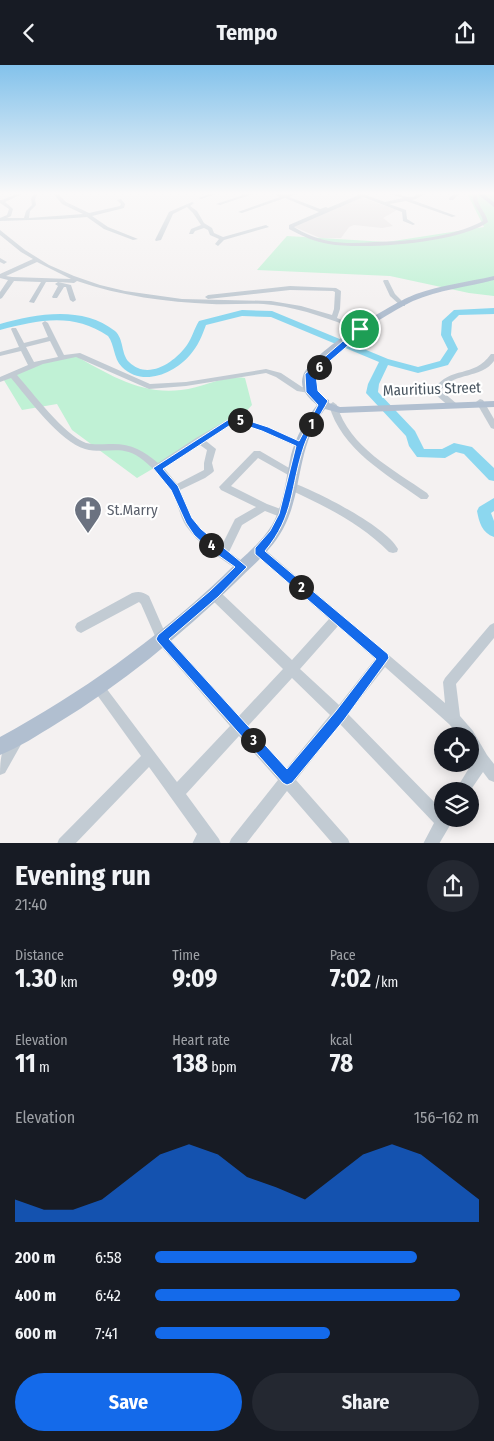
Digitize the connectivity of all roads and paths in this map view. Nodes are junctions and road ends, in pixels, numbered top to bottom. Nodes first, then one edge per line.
1 (112, 229) edge
2 (164, 229) edge
3 (195, 229) edge
4 (210, 229) edge
5 (258, 229) edge
6 (295, 229) edge
7 (471, 229) edge
8 (0, 232) edge
9 (191, 233) dead end
10 (135, 239) dead end
11 (9, 240) junction
12 (158, 240) dead end
13 (0, 243) edge
14 (36, 260) junction
15 (1, 276) edge
16 (12, 279) junction
17 (494, 279) edge
18 (79, 281) junction
19 (386, 281) dead end
20 (43, 282) junction
21 (62, 285) junction
22 (0, 297) edge
23 (54, 297) dead end
24 (73, 300) dead end
25 (183, 301) junction
26 (32, 302) dead end
27 (402, 304) junction
28 (334, 318) junction
29 (45, 323) dead end
30 (14, 329) dead end
31 (357, 333) junction
32 (52, 338) junction
33 (23, 347) junction
34 (0, 354) edge
35 (494, 356) edge
36 (62, 358) junction
37 (32, 366) junction
38 (0, 369) edge
39 (12, 374) junction
40 (2, 379) edge
41 (323, 401) junction
42 (494, 403) edge
43 (480, 404) junction
44 (452, 405) junction
45 (494, 426) edge
46 (199, 440) junction
47 (300, 445) junction
48 (158, 468) junction
49 (292, 480) junction
50 (175, 489) junction
51 (424, 496) dead end
52 (264, 507) junction
53 (283, 514) junction
54 (392, 549) dead end
55 (259, 551) junction
56 (223, 553) junction
57 (242, 567) junction
58 (214, 594) junction
59 (337, 619) junction
60 (82, 627) dead end
61 (494, 629) edge
62 (162, 639) junction
63 (384, 658) junction
64 (292, 669) junction
65 (98, 688) junction
66 (340, 715) junction
67 (454, 719) junction
68 (238, 724) junction
69 (461, 727) edge
70 (18, 737) junction
71 (0, 747) edge
72 (479, 754) edge
73 (149, 757) junction
74 (482, 759) junction
75 (0, 768) edge
76 (494, 775) edge
77 (287, 779) junction
78 (468, 782) edge
79 (177, 793) junction
80 (434, 809) edge
81 (440, 827) edge
82 (206, 840) edge
83 (64, 843) edge
84 (236, 843) edge
85 (344, 843) edge
86 (430, 843) edge

1 - 10 street
2 - 12 street
3 - 9 street
4 - 5 street
6 - 7 street
8 - 11 street
11 - 13 street
11 - 14 street
14 - 15 street
14 - 18 street
15 - 16 street
16 - 20 street
16 - 22 street
17 - 27 main road
18 - 20 street
18 - 25 street
19 - 27 street
20 - 21 street
20 - 26 street
21 - 23 street
21 - 24 street
25 - 28 street
25 - 28 street
27 - 31 main road
28 - 31 street
29 - 32 street
30 - 33 street
31 - 41 main road
32 - 33 street
32 - 36 street
33 - 34 street
33 - 37 street
35 - 44 street
36 - 37 street
36 - 41 street
37 - 39 street
38 - 40 street
39 - 40 street
39 - 48 street
41 - 44 main road, Mauritius Street
41 - 47 main road
41 - 51 street
42 - 43 main road, Mauritius Street
43 - 44 main road, Mauritius Street
43 - 45 street
46 - 47 street
46 - 48 street
46 - 50 street
47 - 49 main road
48 - 50 street
49 - 52 street
49 - 53 main road
49 - 54 street
50 - 56 street
52 - 53 street
52 - 56 street
53 - 55 main road
55 - 57 main road
55 - 59 street
56 - 57 street
57 - 58 main road
58 - 62 main road
58 - 64 street
59 - 63 street
59 - 64 street
60 - 62 street
61 - 67 street
62 - 65 main road
62 - 68 street
63 - 66 street
63 - 67 street
64 - 66 street
64 - 68 street
65 - 70 main road
65 - 73 street
66 - 77 street
66 - 80 street
67 - 69 street
68 - 77 street
68 - 79 street
70 - 71 main road
70 - 75 street
72 - 74 street
73 - 79 street
73 - 83 street
74 - 76 street
74 - 78 street
77 - 84 street
77 - 85 street
79 - 82 street
81 - 86 street

